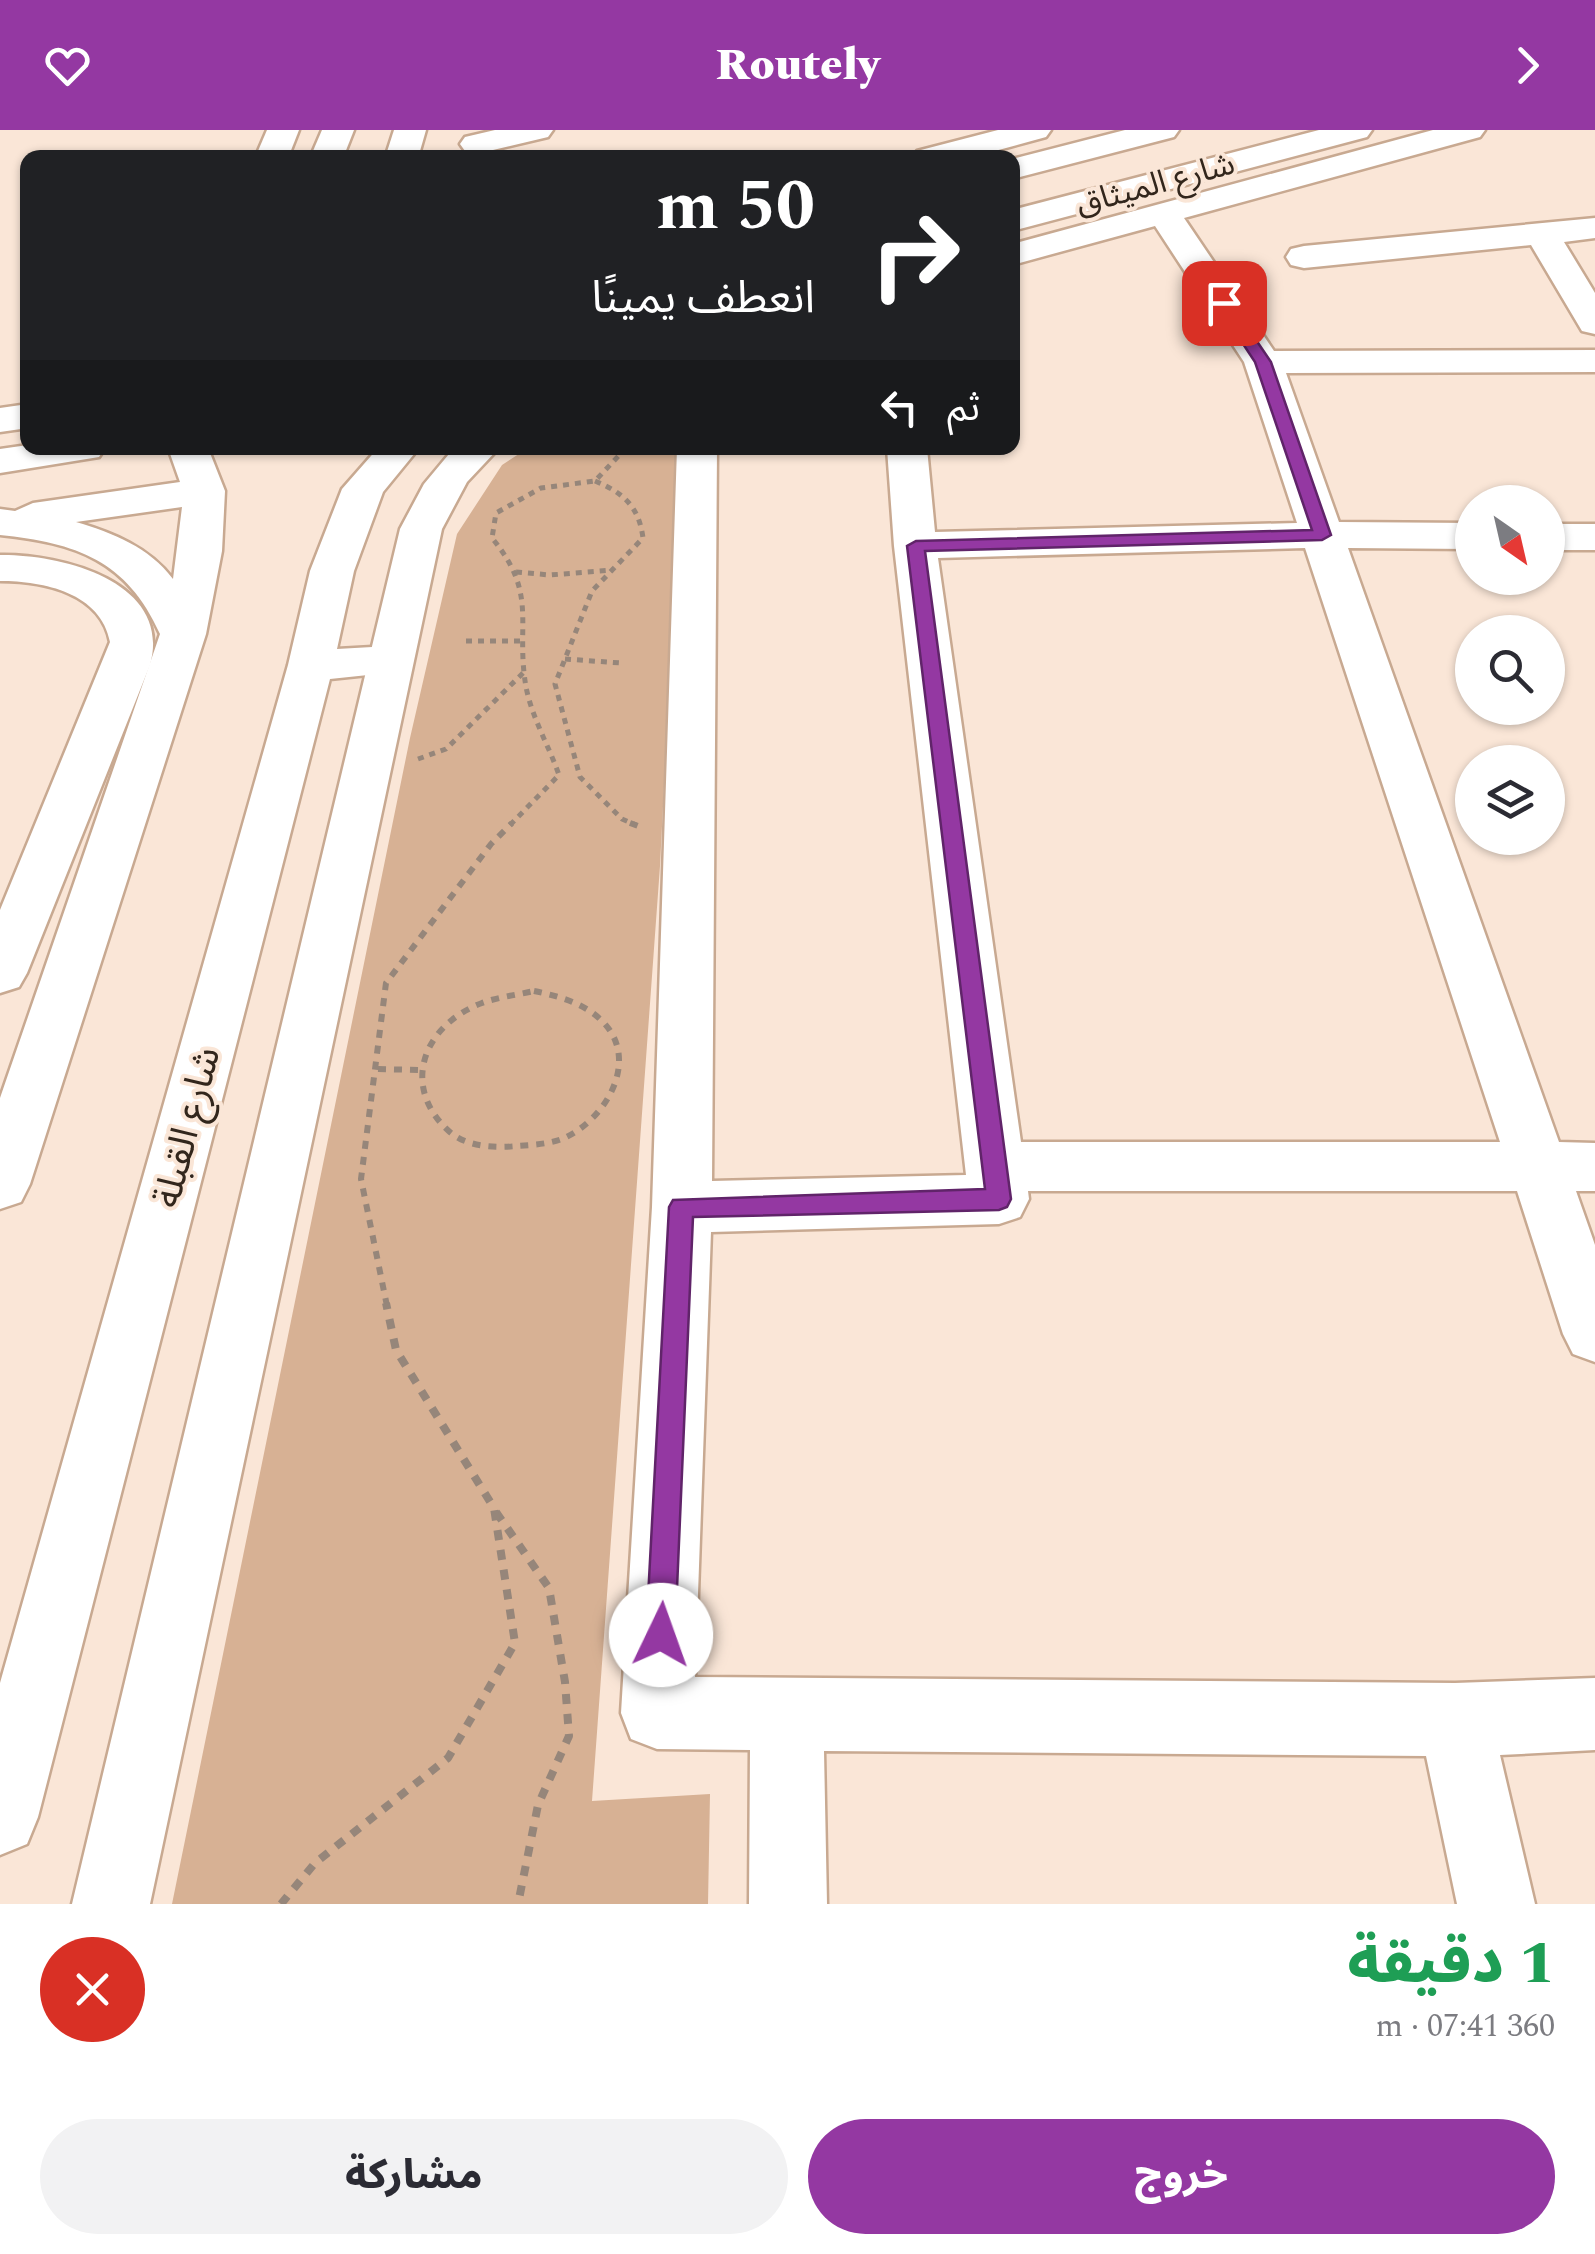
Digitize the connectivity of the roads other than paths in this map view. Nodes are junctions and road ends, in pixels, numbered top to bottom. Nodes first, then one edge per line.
1 (536, 130) edge
2 (1163, 130) edge
3 (1356, 130) edge
4 (1469, 130) edge
5 (1019, 132) edge
6 (476, 144) edge
7 (957, 150) edge
8 (1020, 168) edge
9 (1165, 215) junction
10 (1595, 228) edge
11 (1542, 234) junction
12 (1020, 237) edge
13 (1020, 237) edge
14 (1304, 258) dead end
15 (1595, 324) edge
16 (1595, 361) edge
17 (1263, 362) junction
18 (39, 455) edge
19 (392, 455) edge
20 (468, 455) edge
21 (696, 455) edge
22 (908, 455) edge
23 (0, 461) edge
24 (196, 470) edge
25 (0, 520) edge
26 (1322, 535) junction
27 (1455, 536) edge
28 (1565, 537) edge
29 (1595, 537) edge
30 (916, 546) junction
31 (0, 568) edge
32 (184, 634) junction
33 (390, 661) junction
34 (311, 664) junction
35 (0, 973) edge
36 (994, 1166) junction
37 (1538, 1167) junction
38 (1595, 1167) edge
39 (0, 1184) edge
40 (682, 1207) junction
41 (1595, 1334) edge
42 (788, 1712) junction
43 (1595, 1714) edge
44 (1456, 1720) junction
45 (0, 1818) edge
46 (111, 1904) edge
47 (788, 1904) edge
48 (1496, 1904) edge

1 - 6 street
2 - 8 street, شارع الميثاق
3 - 12 street, شارع الميثاق
4 - 9 street
5 - 7 street
9 - 13 street
9 - 17 street
10 - 11 street
11 - 14 street
11 - 15 street
16 - 17 street
17 - 26 street
18 - 23 street
19 - 34 street, شارع القبلة
20 - 33 street
21 - 40 street
22 - 30 street
24 - 25 street
24 - 32 street
25 - 32 street
26 - 27 street
26 - 30 street
26 - 37 street
28 - 29 street
30 - 36 street
31 - 35 street
32 - 39 street
33 - 34 street
33 - 46 street
34 - 45 street, شارع القبلة
36 - 37 street
36 - 40 street
37 - 38 street
37 - 41 street
40 - 42 street
42 - 44 street
42 - 47 street
43 - 44 street
44 - 48 street

